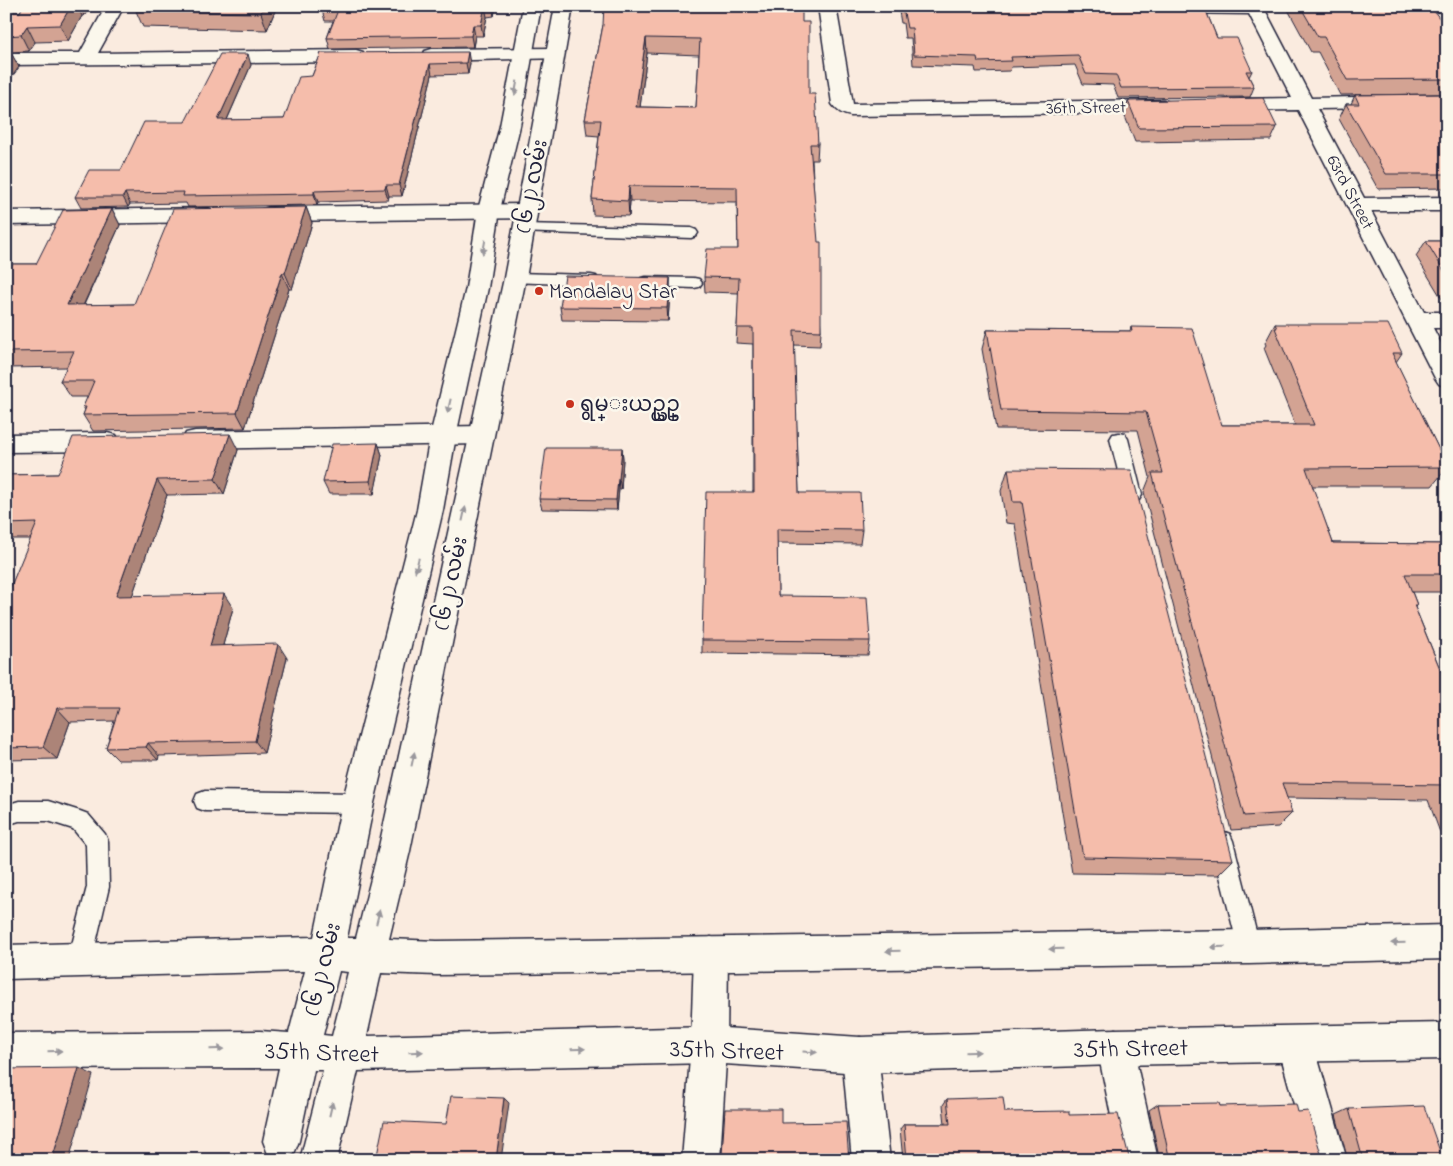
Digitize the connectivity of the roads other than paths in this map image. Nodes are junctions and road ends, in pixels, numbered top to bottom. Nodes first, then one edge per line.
1 (115, 6) edge
2 (532, 6) edge
3 (564, 6) edge
4 (827, 6) edge
5 (1149, 8) edge
6 (1255, 8) edge
7 (522, 54) junction
8 (555, 54) junction
9 (413, 55) edge
10 (374, 56) edge
11 (86, 58) junction
12 (6, 59) edge
13 (1447, 101) edge
14 (1305, 104) junction
15 (1206, 105) edge
16 (1176, 106) edge
17 (1447, 204) edge
18 (1357, 205) junction
19 (489, 210) junction
20 (223, 214) edge
21 (253, 214) edge
22 (6, 218) edge
23 (525, 220) junction
24 (691, 232) dead end
25 (514, 278) junction
26 (604, 280) edge
27 (634, 282) edge
28 (694, 283) dead end
29 (1418, 320) junction
30 (1447, 320) edge
31 (1447, 378) edge
32 (481, 435) junction
33 (442, 436) junction
34 (1120, 439) edge
35 (175, 440) edge
36 (125, 441) edge
37 (6, 443) edge
38 (1139, 517) edge
39 (205, 801) dead end
40 (358, 803) junction
41 (6, 815) edge
42 (1218, 823) edge
43 (1445, 946) edge
44 (1249, 947) junction
45 (327, 954) junction
46 (711, 954) junction
47 (369, 956) junction
48 (80, 960) junction
49 (6, 962) edge
50 (1447, 1041) edge
51 (1296, 1045) junction
52 (709, 1046) junction
53 (1115, 1047) junction
54 (6, 1051) edge
55 (302, 1051) junction
56 (344, 1054) junction
57 (860, 1055) junction
58 (281, 1141) dead end
59 (320, 1156) dead end
60 (701, 1160) edge
61 (871, 1160) edge
62 (1139, 1160) edge
63 (1328, 1160) edge

1 - 11 main road
2 - 7 main road, (၆၂) လမ်း
3 - 8 main road, (၆၂) လမ်း
4 - 16 main road, 36th Street
5 - 6 main road
6 - 14 main road, 63rd Street
7 - 8 main road
7 - 9 main road
7 -> 19 main road, (၆၂) လမ်း
8 - 23 main road, (၆၂) လမ်း
10 - 11 main road
11 - 12 main road
13 - 14 main road
14 - 15 main road
14 - 18 main road, 63rd Street
17 - 18 main road
18 - 29 main road, 63rd Street
19 - 21 main road
19 - 23 main road
19 -> 33 main road, (၆၂) လမ်း
20 - 22 main road
23 - 24 lane
23 - 25 main road, (၆၂) လမ်း
25 - 26 lane
25 - 32 main road, (၆၂) လမ်း
27 - 28 lane
29 - 30 main road
29 - 31 main road, 63rd Street
32 - 33 main road
47 -> 32 main road, (၆၂) လမ်း
33 - 35 main road
33 -> 40 main road, (၆၂) လမ်း
34 - 38 lane
36 - 37 main road
39 - 40 lane
40 - 45 main road, (၆၂) လမ်း
41 - 48 lane
42 - 44 lane
43 -> 44 main road
44 -> 46 main road
45 - 47 main road
45 - 48 main road
45 - 55 main road, (၆၂) လမ်း
46 - 47 main road
46 - 52 main road
47 - 56 main road, (၆၂) လမ်း
48 - 49 main road
50 - 51 main road, 35th Street
51 - 53 main road, 35th Street
51 - 63 main road
56 -> 52 main road, 35th Street
52 -> 57 main road, 35th Street
52 - 60 main road
57 -> 53 main road, 35th Street
53 - 62 main road
54 -> 55 main road, 35th Street
55 - 56 main road, 35th Street
55 - 58 main road, (၆၂) လမ်း
59 -> 56 main road, (၆၂) လမ်း
57 - 61 main road

